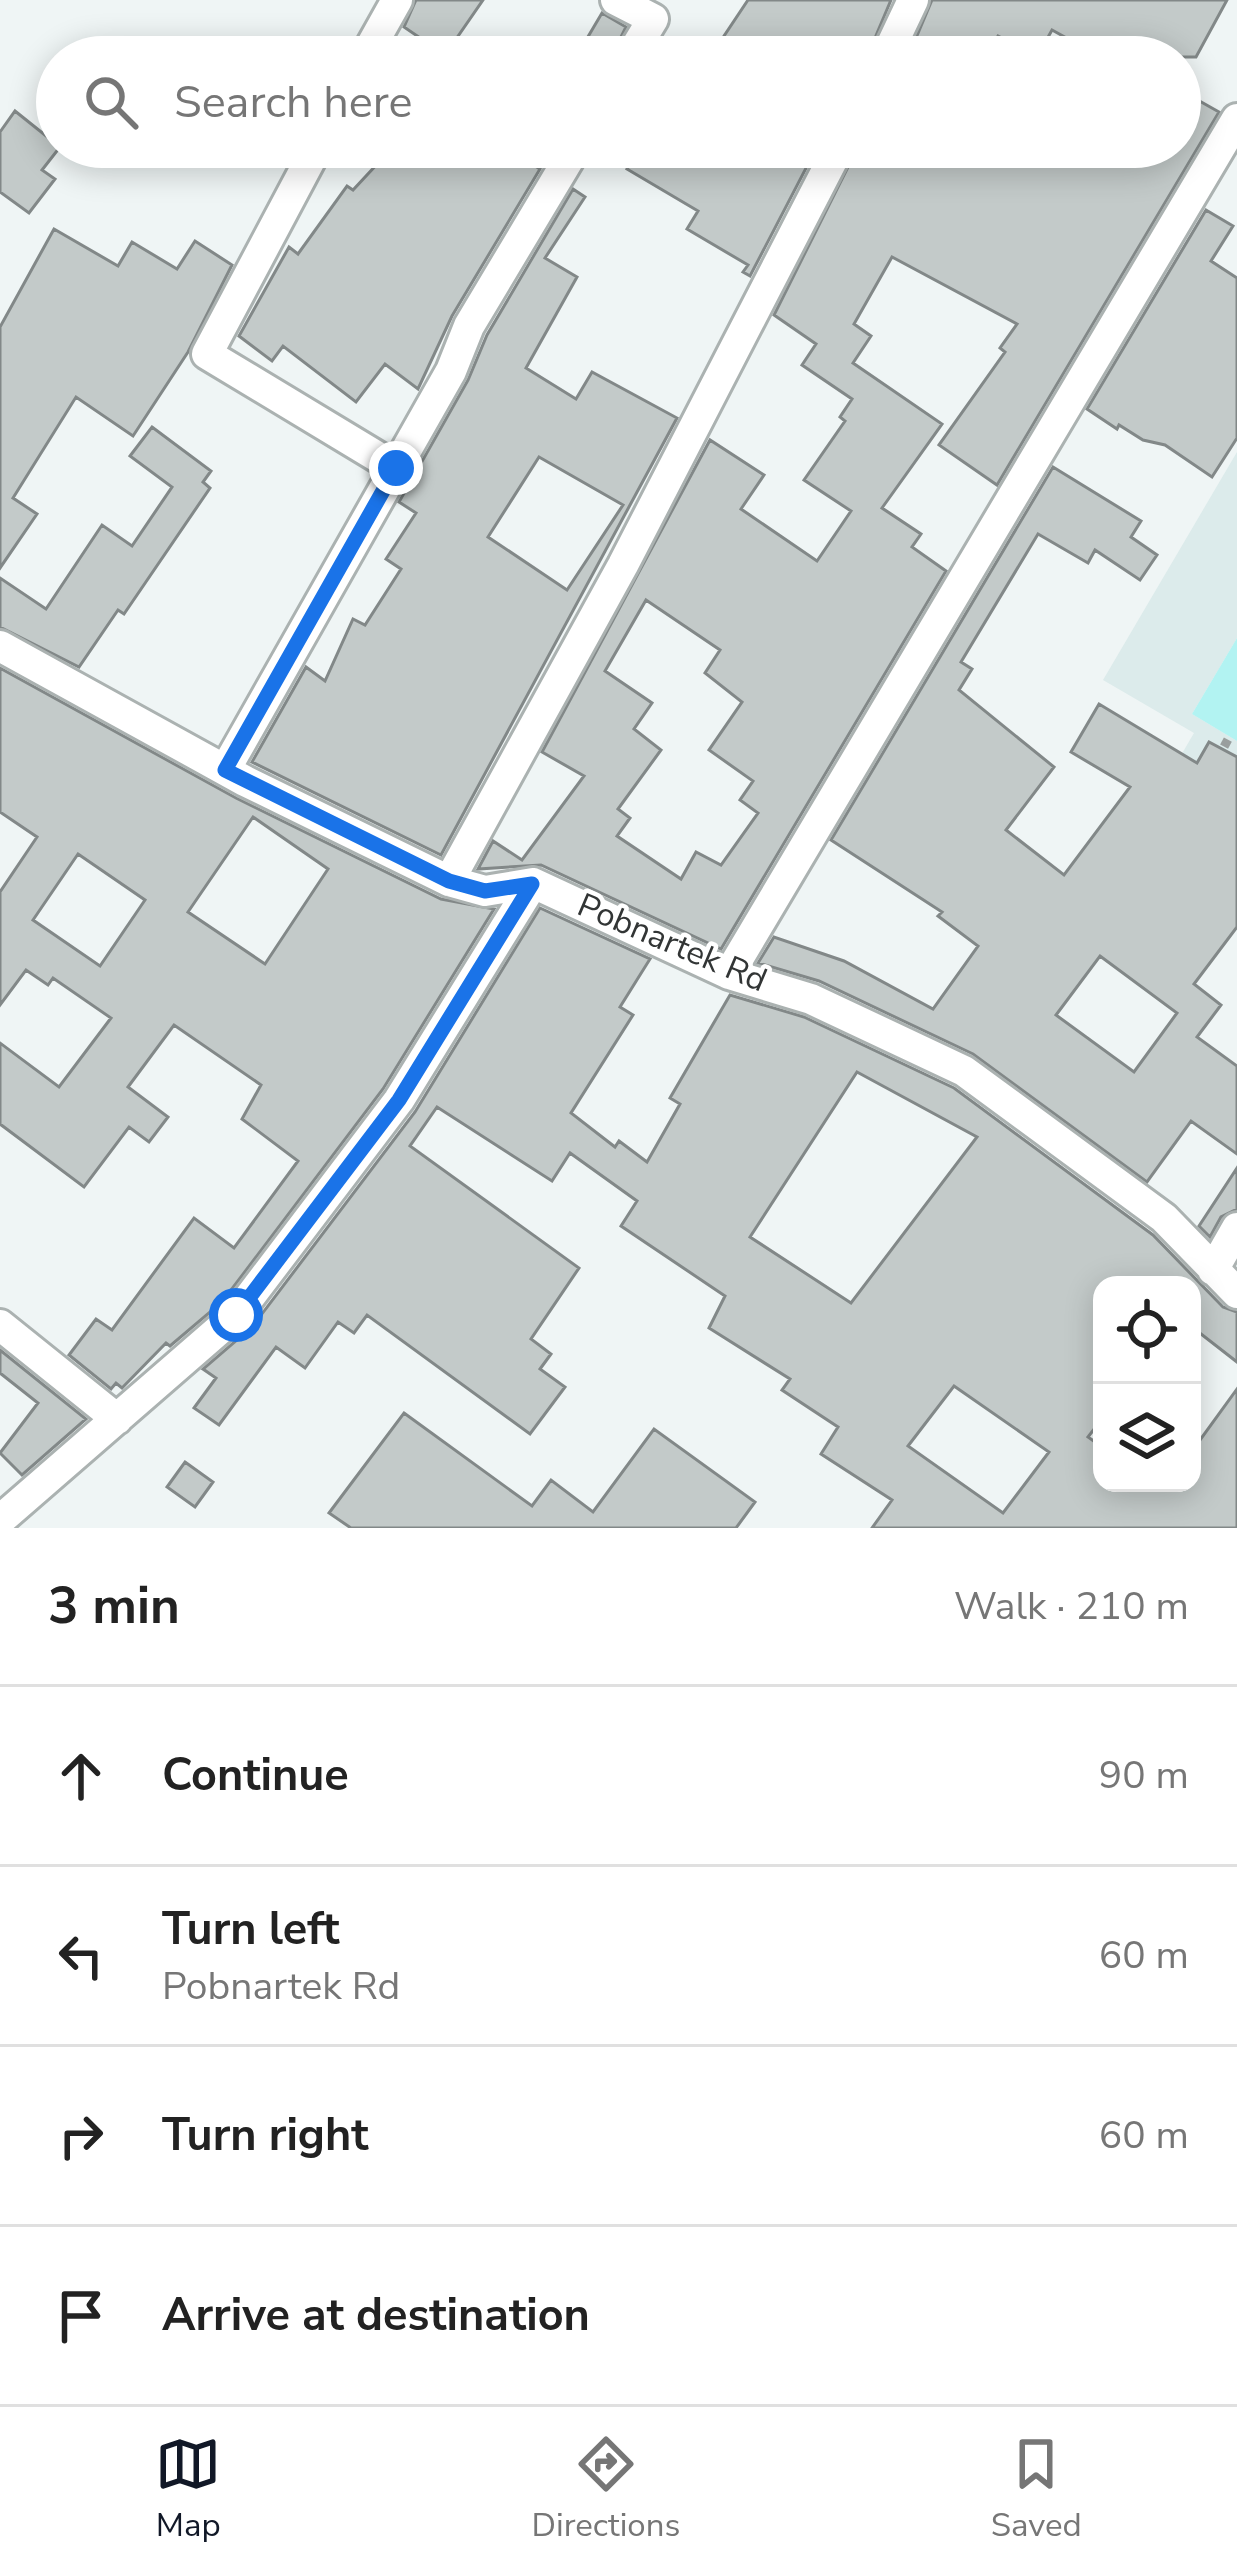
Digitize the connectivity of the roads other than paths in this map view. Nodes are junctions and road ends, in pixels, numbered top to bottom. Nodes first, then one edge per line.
1 (397, 0) edge
2 (616, 0) edge
3 (913, 0) edge
4 (377, 36) edge
5 (643, 36) edge
6 (896, 36) edge
7 (1237, 119) edge
8 (306, 168) edge
9 (563, 168) edge
10 (828, 168) edge
11 (1224, 170) edge
12 (396, 468) junction
13 (0, 646) edge
14 (225, 770) junction
15 (449, 881) junction
16 (532, 884) junction
17 (729, 974) junction
18 (1237, 1228) edge
19 (1213, 1270) junction
20 (1237, 1293) edge
21 (0, 1325) edge
22 (117, 1419) junction
23 (0, 1520) edge

1 - 4 street
2 - 5 street
3 - 6 street
7 - 11 street
8 - 12 street
9 - 12 street
10 - 15 street
11 - 17 street
12 - 14 street
13 - 14 street, Pobnartek Rd
14 - 15 street, Pobnartek Rd
15 - 16 street, Pobnartek Rd
16 - 17 street, Pobnartek Rd
16 - 22 street
17 - 19 street, Pobnartek Rd
18 - 19 street
19 - 20 street, Pobnartek Rd
21 - 22 street
22 - 23 street

